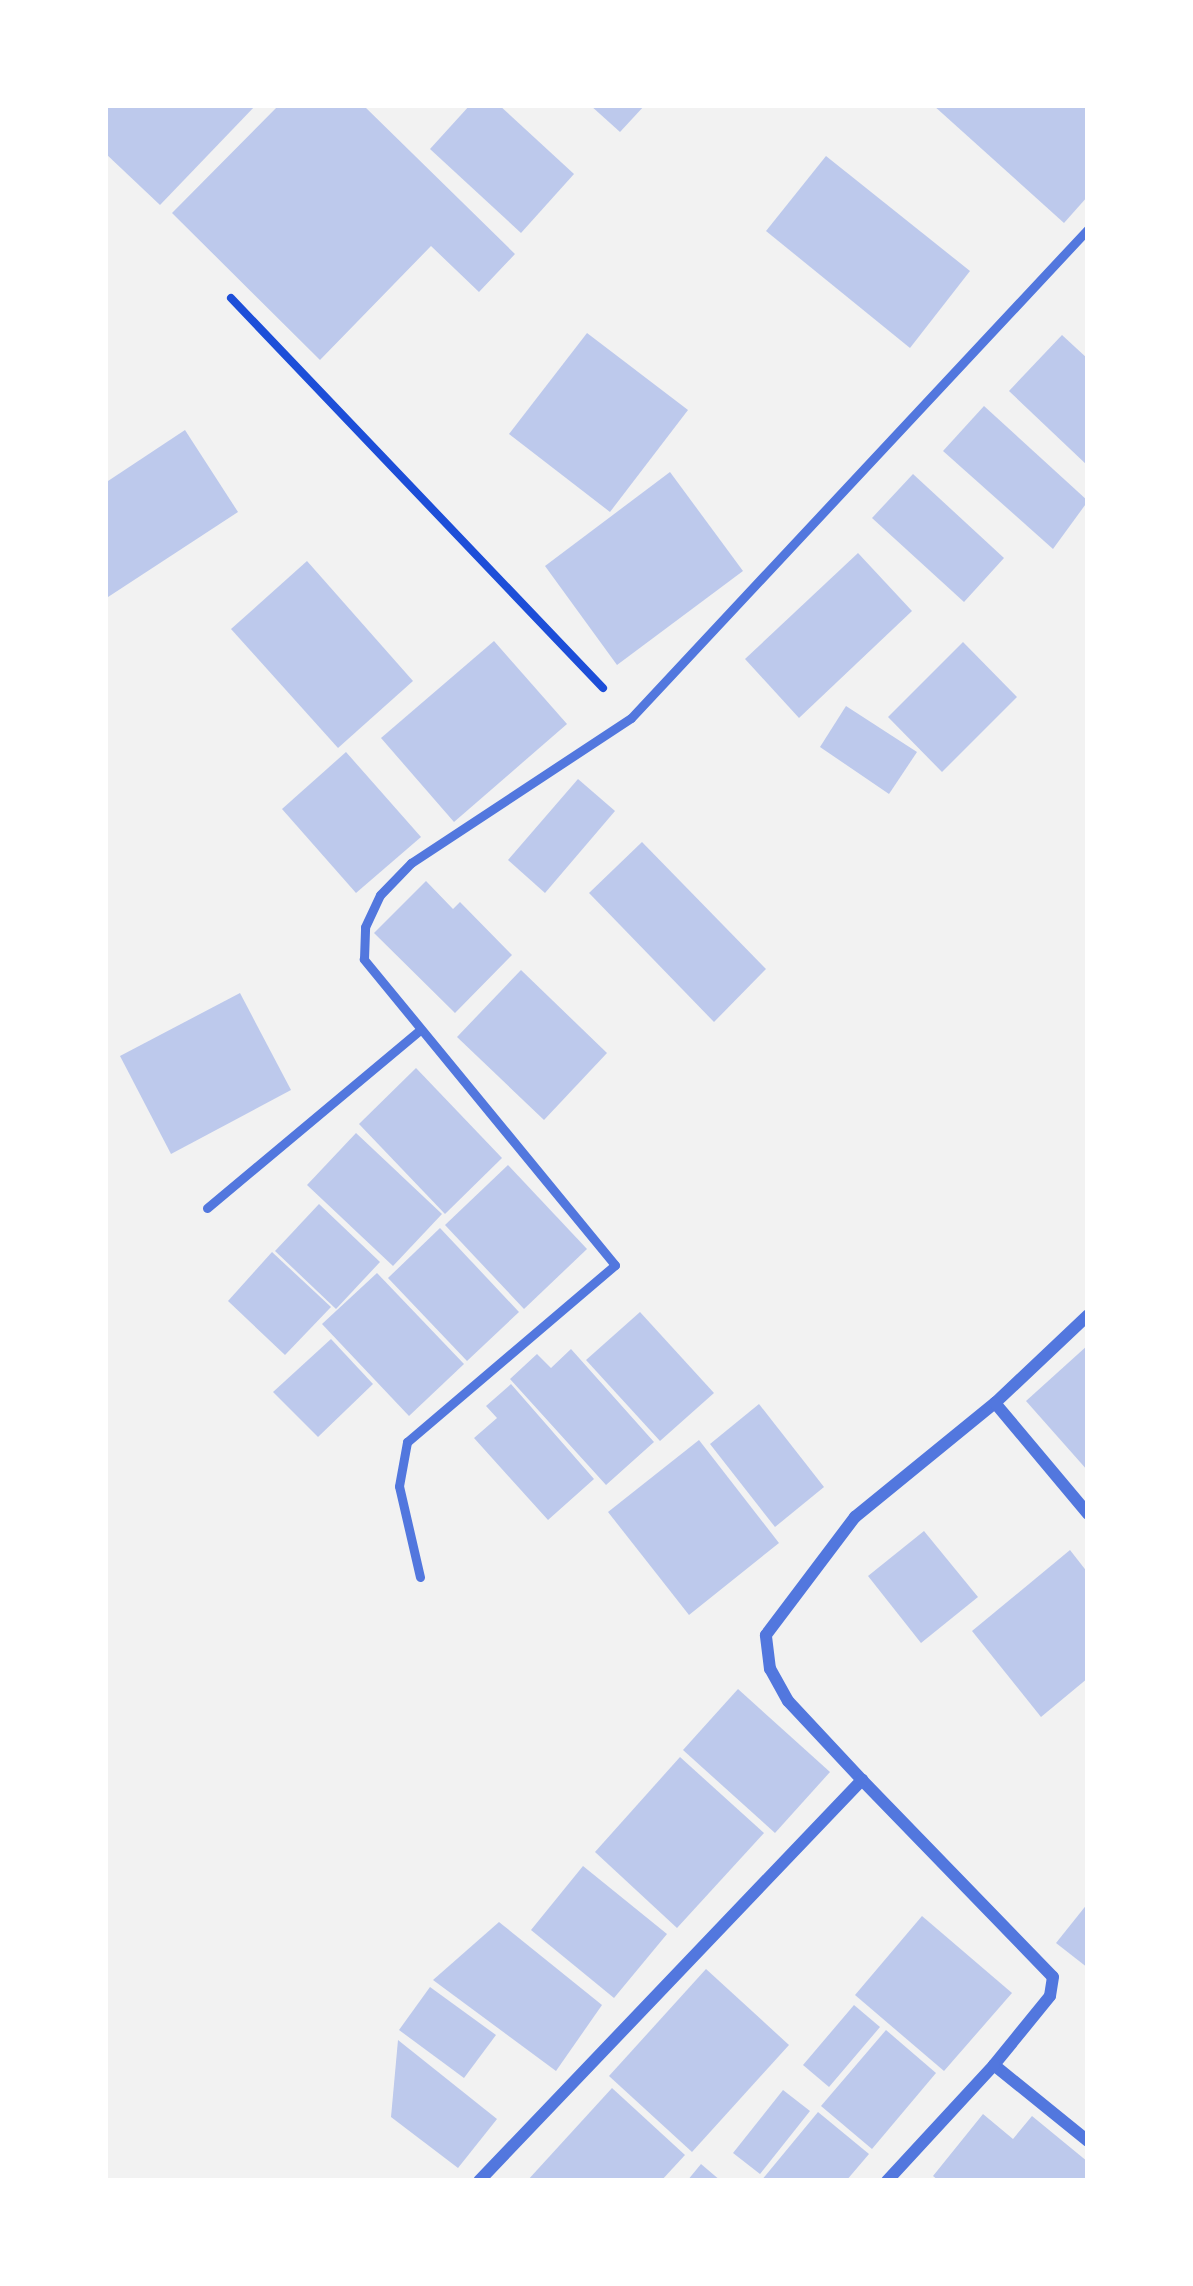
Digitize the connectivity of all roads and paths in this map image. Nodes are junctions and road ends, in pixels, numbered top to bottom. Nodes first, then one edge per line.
1 (1088, 229) edge
2 (231, 298) dead end
3 (631, 718) junction
4 (419, 1031) junction
5 (207, 1208) dead end
6 (1088, 1315) edge
7 (995, 1403) junction
8 (1088, 1514) edge
9 (420, 1577) dead end
10 (862, 1780) junction
11 (994, 2066) junction
12 (1088, 2141) edge
13 (479, 2181) edge
14 (887, 2181) edge

1 - 3 lane
2 - 3 path
3 - 4 lane
4 - 5 lane
4 - 9 lane
6 - 7 street
7 - 8 street
7 - 10 street
10 - 11 street
10 - 13 street
11 - 12 street
11 - 14 street

